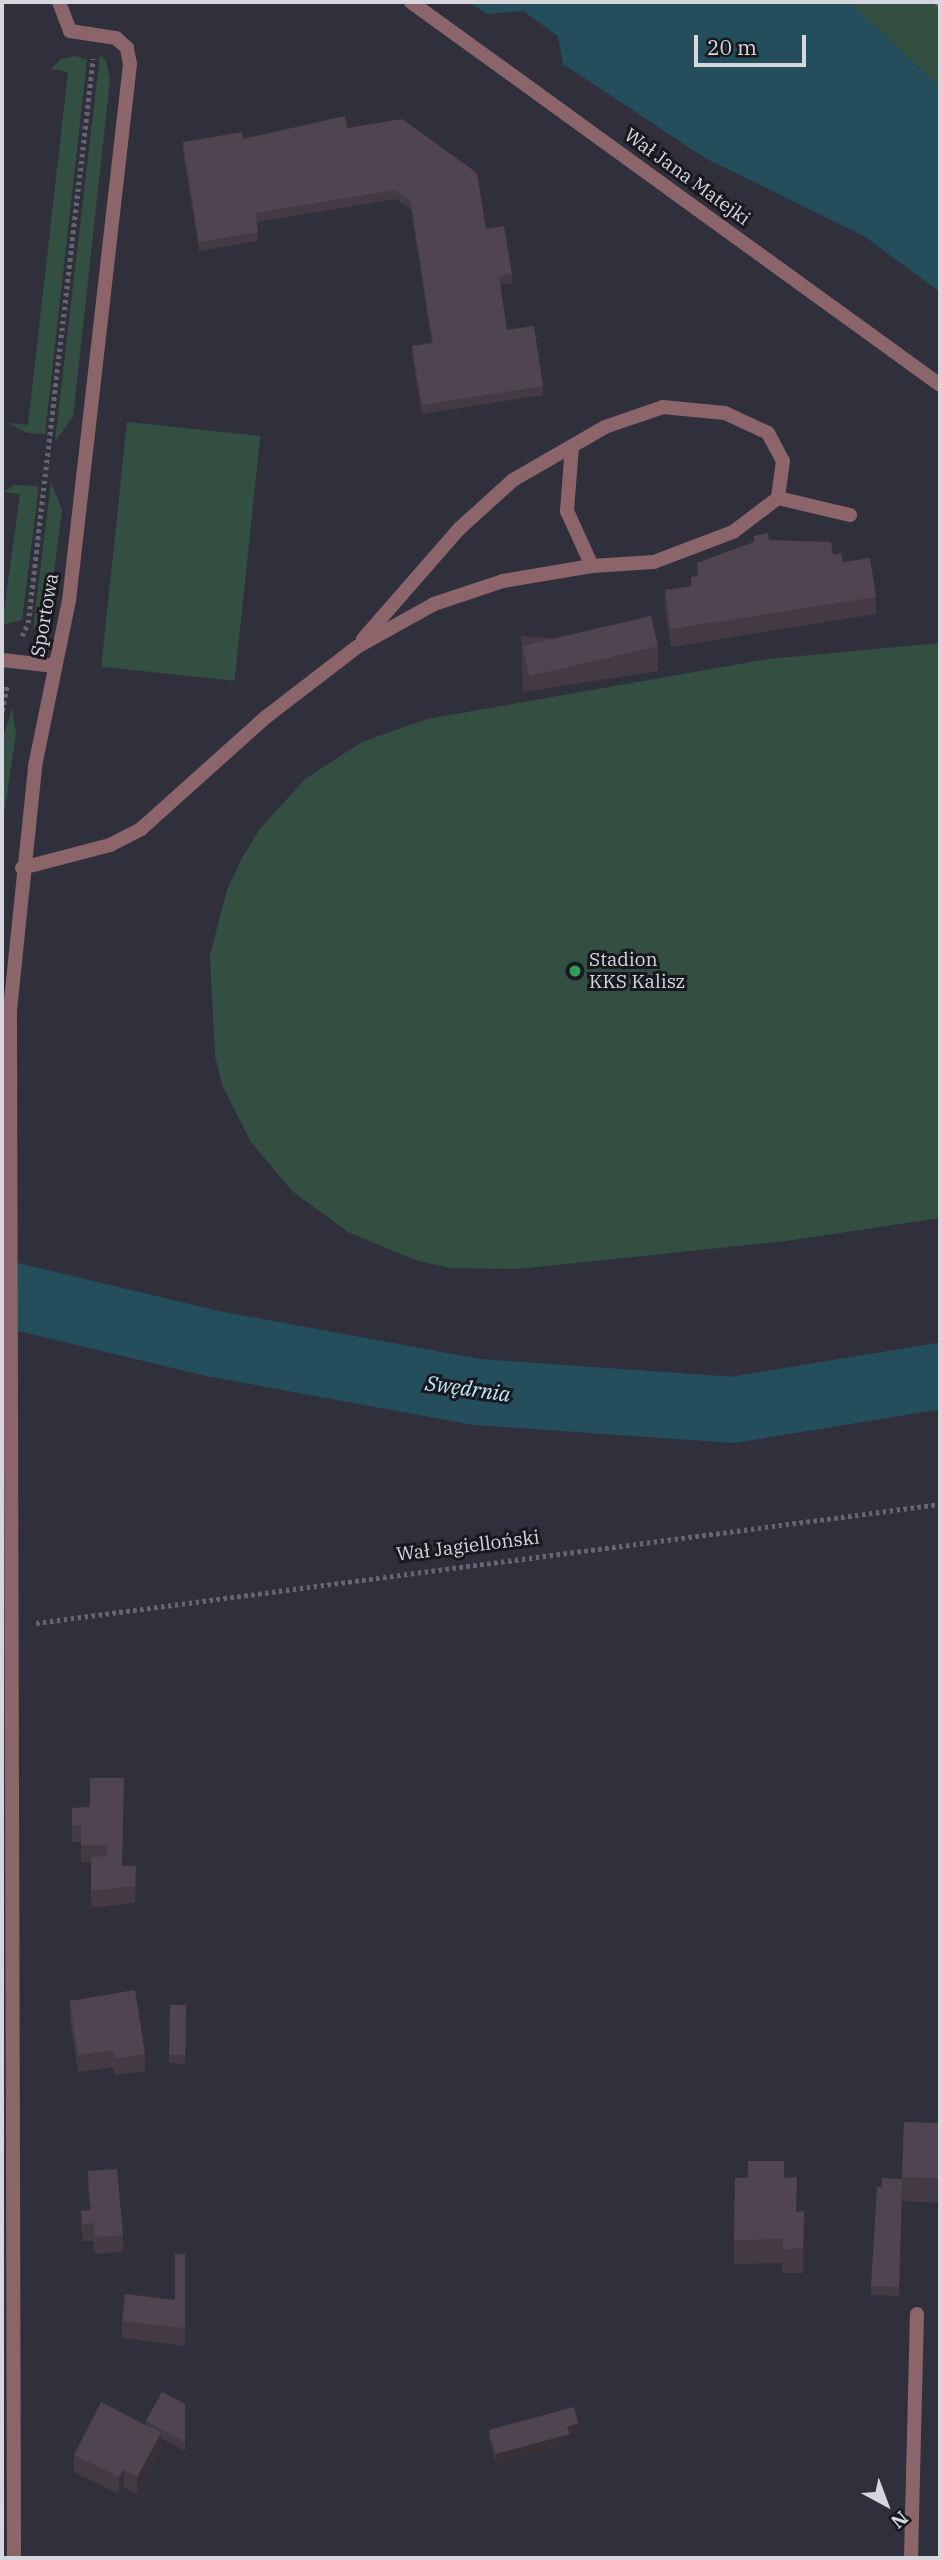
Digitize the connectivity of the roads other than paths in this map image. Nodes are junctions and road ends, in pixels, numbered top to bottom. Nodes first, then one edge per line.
1 (59, 2) edge
2 (411, 2) edge
3 (940, 385) edge
4 (572, 446) junction
5 (778, 498) junction
6 (850, 515) dead end
7 (592, 566) junction
8 (357, 647) junction
9 (6, 660) edge
10 (55, 666) junction
11 (22, 868) junction
12 (6, 1627) edge
13 (917, 2314) dead end
14 (15, 2558) edge
15 (911, 2558) edge

1 - 10 street, Sportowa
2 - 3 street, Wał Jana Matejki
4 - 5 street
4 - 7 street
4 - 8 street
5 - 6 street
5 - 7 street
7 - 8 street
8 - 11 street
9 - 10 street
10 - 11 street, Sportowa
11 - 12 street, Sportowa
12 - 14 street
13 - 15 street

